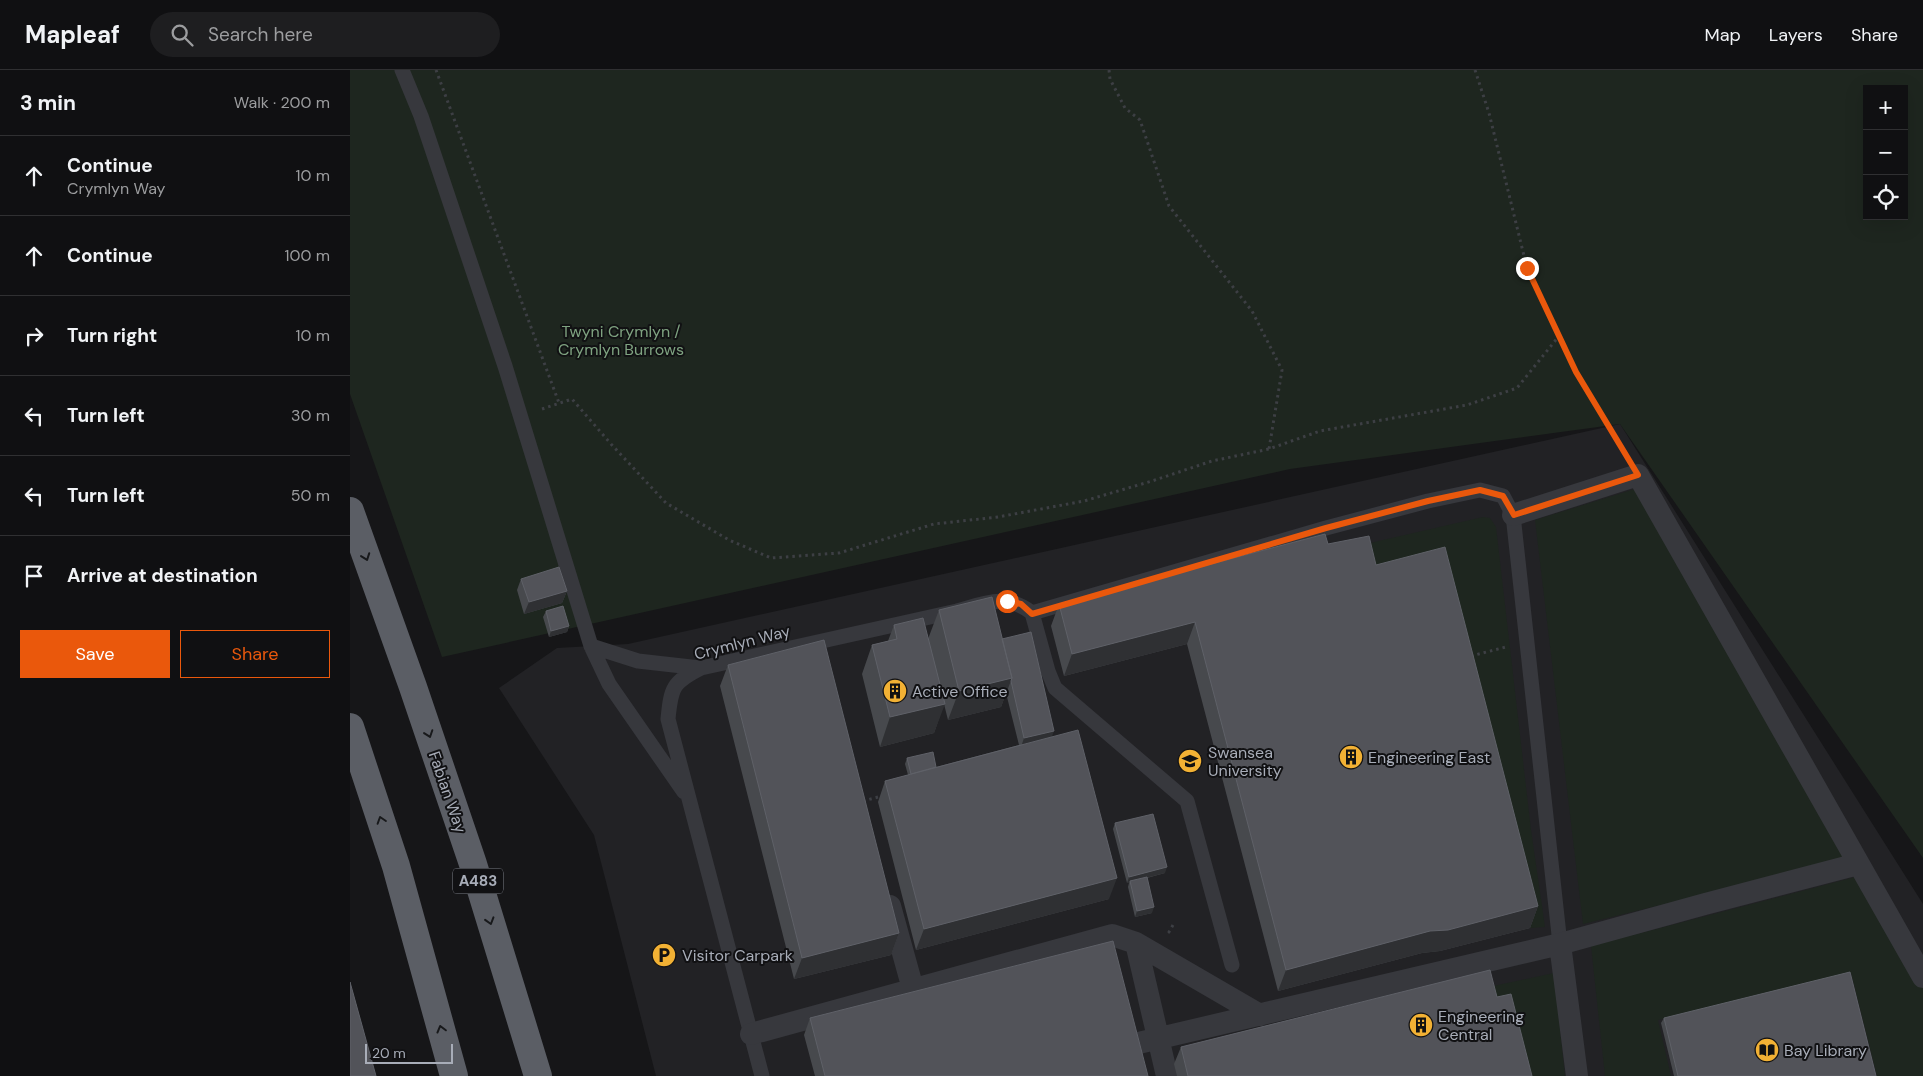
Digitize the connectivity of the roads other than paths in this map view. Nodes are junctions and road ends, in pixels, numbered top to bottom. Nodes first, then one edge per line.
1 (402, 70) edge
2 (350, 511) edge
3 (1514, 515) junction
4 (1032, 614) junction
5 (591, 646) junction
6 (701, 668) junction
7 (350, 728) edge
8 (691, 801) junction
9 (1858, 864) junction
10 (885, 885) edge
11 (1136, 943) junction
12 (1560, 944) junction
13 (1232, 965) dead end
14 (1923, 977) edge
15 (912, 989) junction
16 (1260, 1015) junction
17 (750, 1034) junction
18 (1158, 1039) junction
19 (1130, 1046) edge
20 (454, 1076) edge
21 (538, 1076) edge
22 (762, 1076) edge
23 (1167, 1076) edge
24 (1577, 1076) edge

1 - 5 lane
2 -> 21 highway, Fabian Way / A483
3 - 4 lane
3 - 9 street
3 - 12 lane
4 - 6 lane, Crymlyn Way
4 - 13 lane
5 - 6 lane
5 - 8 lane
6 - 8 lane, Crymlyn Way
20 -> 7 highway
8 - 17 lane, Crymlyn Way
9 - 12 street
9 - 14 street
10 - 15 street
11 - 15 street
11 - 16 street
11 - 18 street
12 - 16 street
12 - 24 street
15 - 17 street
16 - 18 street
17 - 22 lane, Crymlyn Way
18 - 19 street
18 - 23 street

